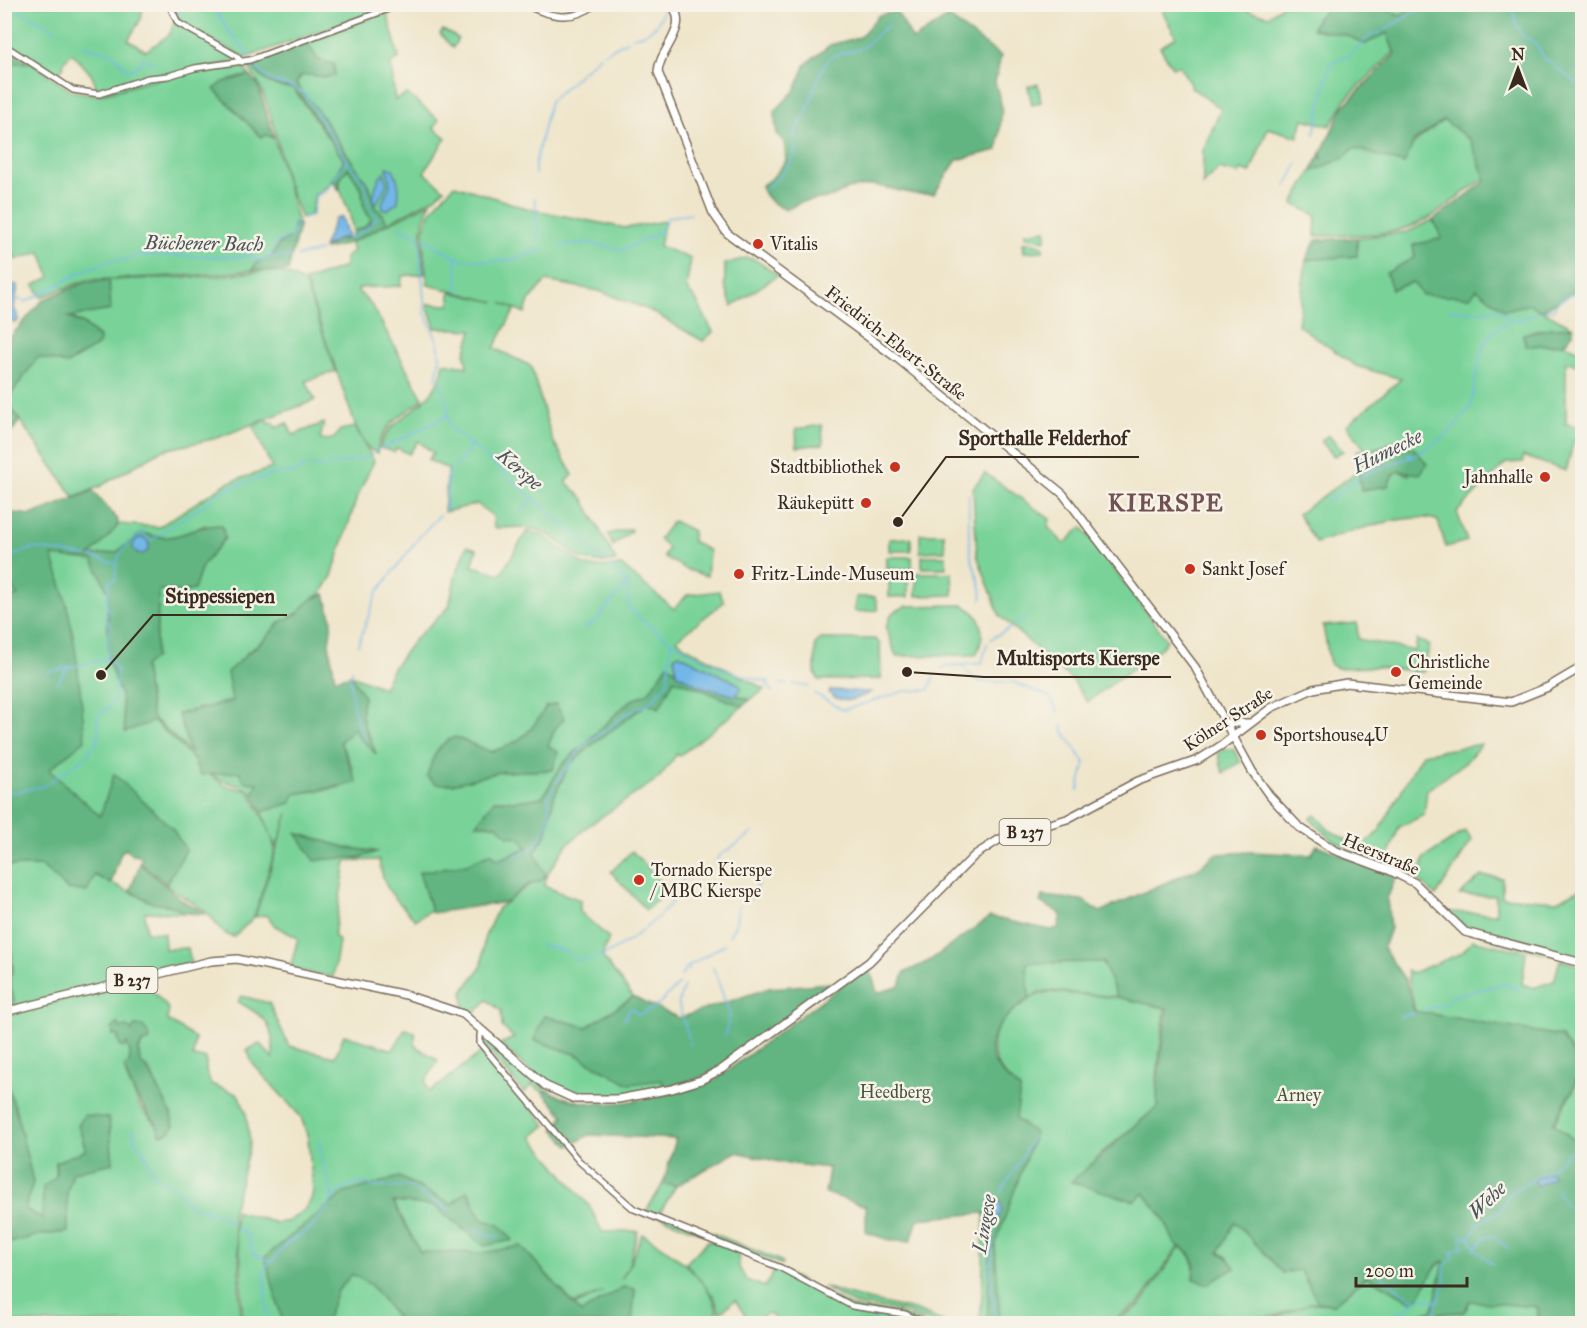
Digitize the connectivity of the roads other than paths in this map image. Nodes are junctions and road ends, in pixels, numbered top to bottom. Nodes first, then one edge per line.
1 (169, 4) edge
2 (402, 4) edge
3 (524, 4) edge
4 (596, 4) edge
5 (671, 4) edge
6 (4, 45) edge
7 (242, 62) junction
8 (1582, 667) edge
9 (1226, 723) junction
10 (1252, 723) junction
11 (1233, 737) junction
12 (1582, 963) edge
13 (4, 1012) edge
14 (484, 1031) junction
15 (927, 1323) edge

1 - 7 street
2 - 7 street
3 - 4 street
5 - 9 main road, Friedrich-Ebert-Straße
6 - 7 street
8 - 10 main road, Kölner Straße / B 237
9 - 10 main road
9 - 11 main road, Friedrich-Ebert-Straße
10 - 11 main road, Kölner Straße / B 237
11 - 12 main road, Heerstraße
11 - 14 main road, Kölner Straße / B 237
13 - 14 main road, B 237
14 - 15 street

